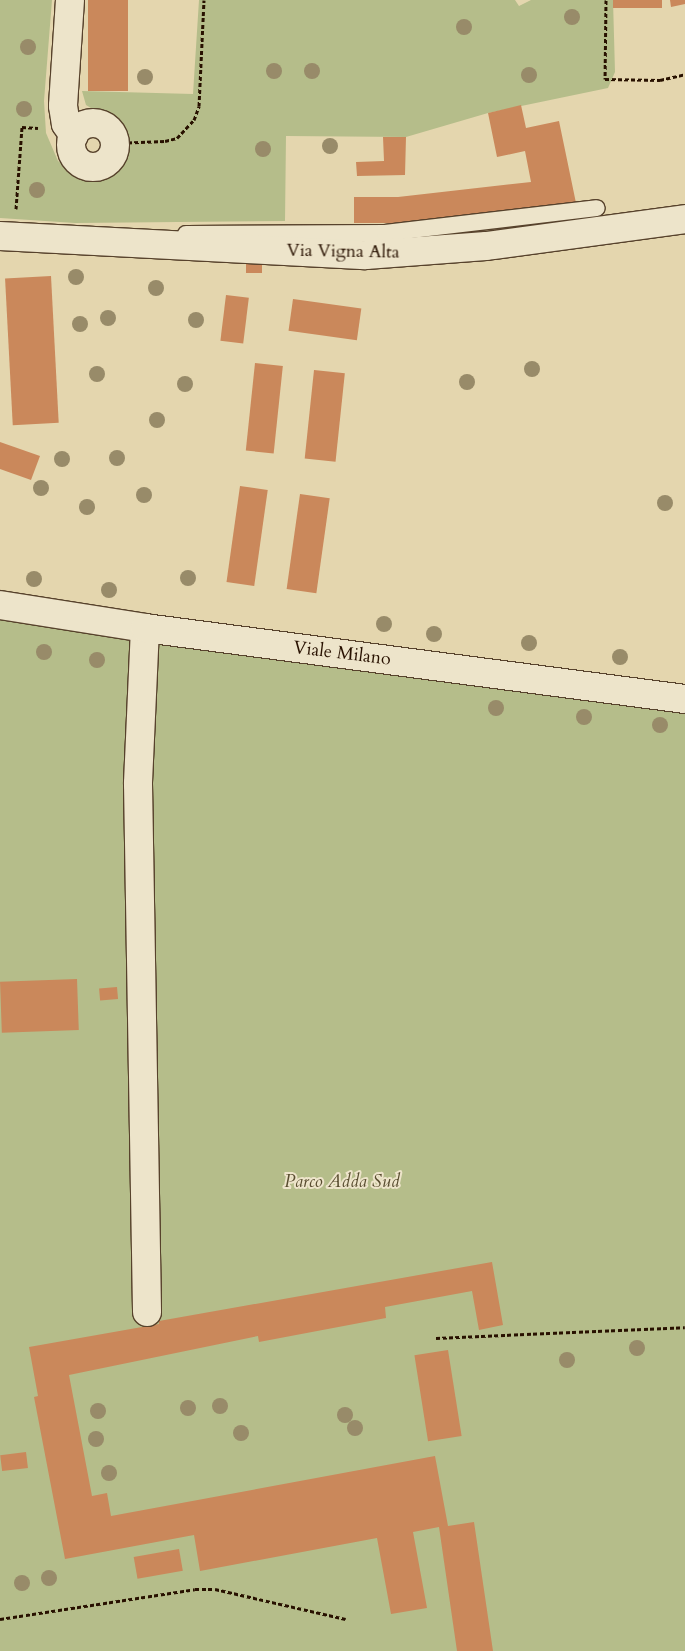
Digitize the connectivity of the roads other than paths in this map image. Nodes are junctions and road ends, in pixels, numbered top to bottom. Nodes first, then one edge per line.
1 (70, 0) edge
2 (115, 143) road end
3 (597, 208) dead end
4 (685, 219) edge
5 (0, 236) edge
6 (80, 240) junction
7 (0, 604) edge
8 (145, 628) junction
9 (685, 699) edge
10 (147, 1312) dead end

1 - 2 street
3 - 6 lane
4 - 6 street, Via Vigna Alta
5 - 6 street, Via Vigna Alta
7 - 8 street, Viale Milano
8 - 9 street, Viale Milano
8 - 10 street

